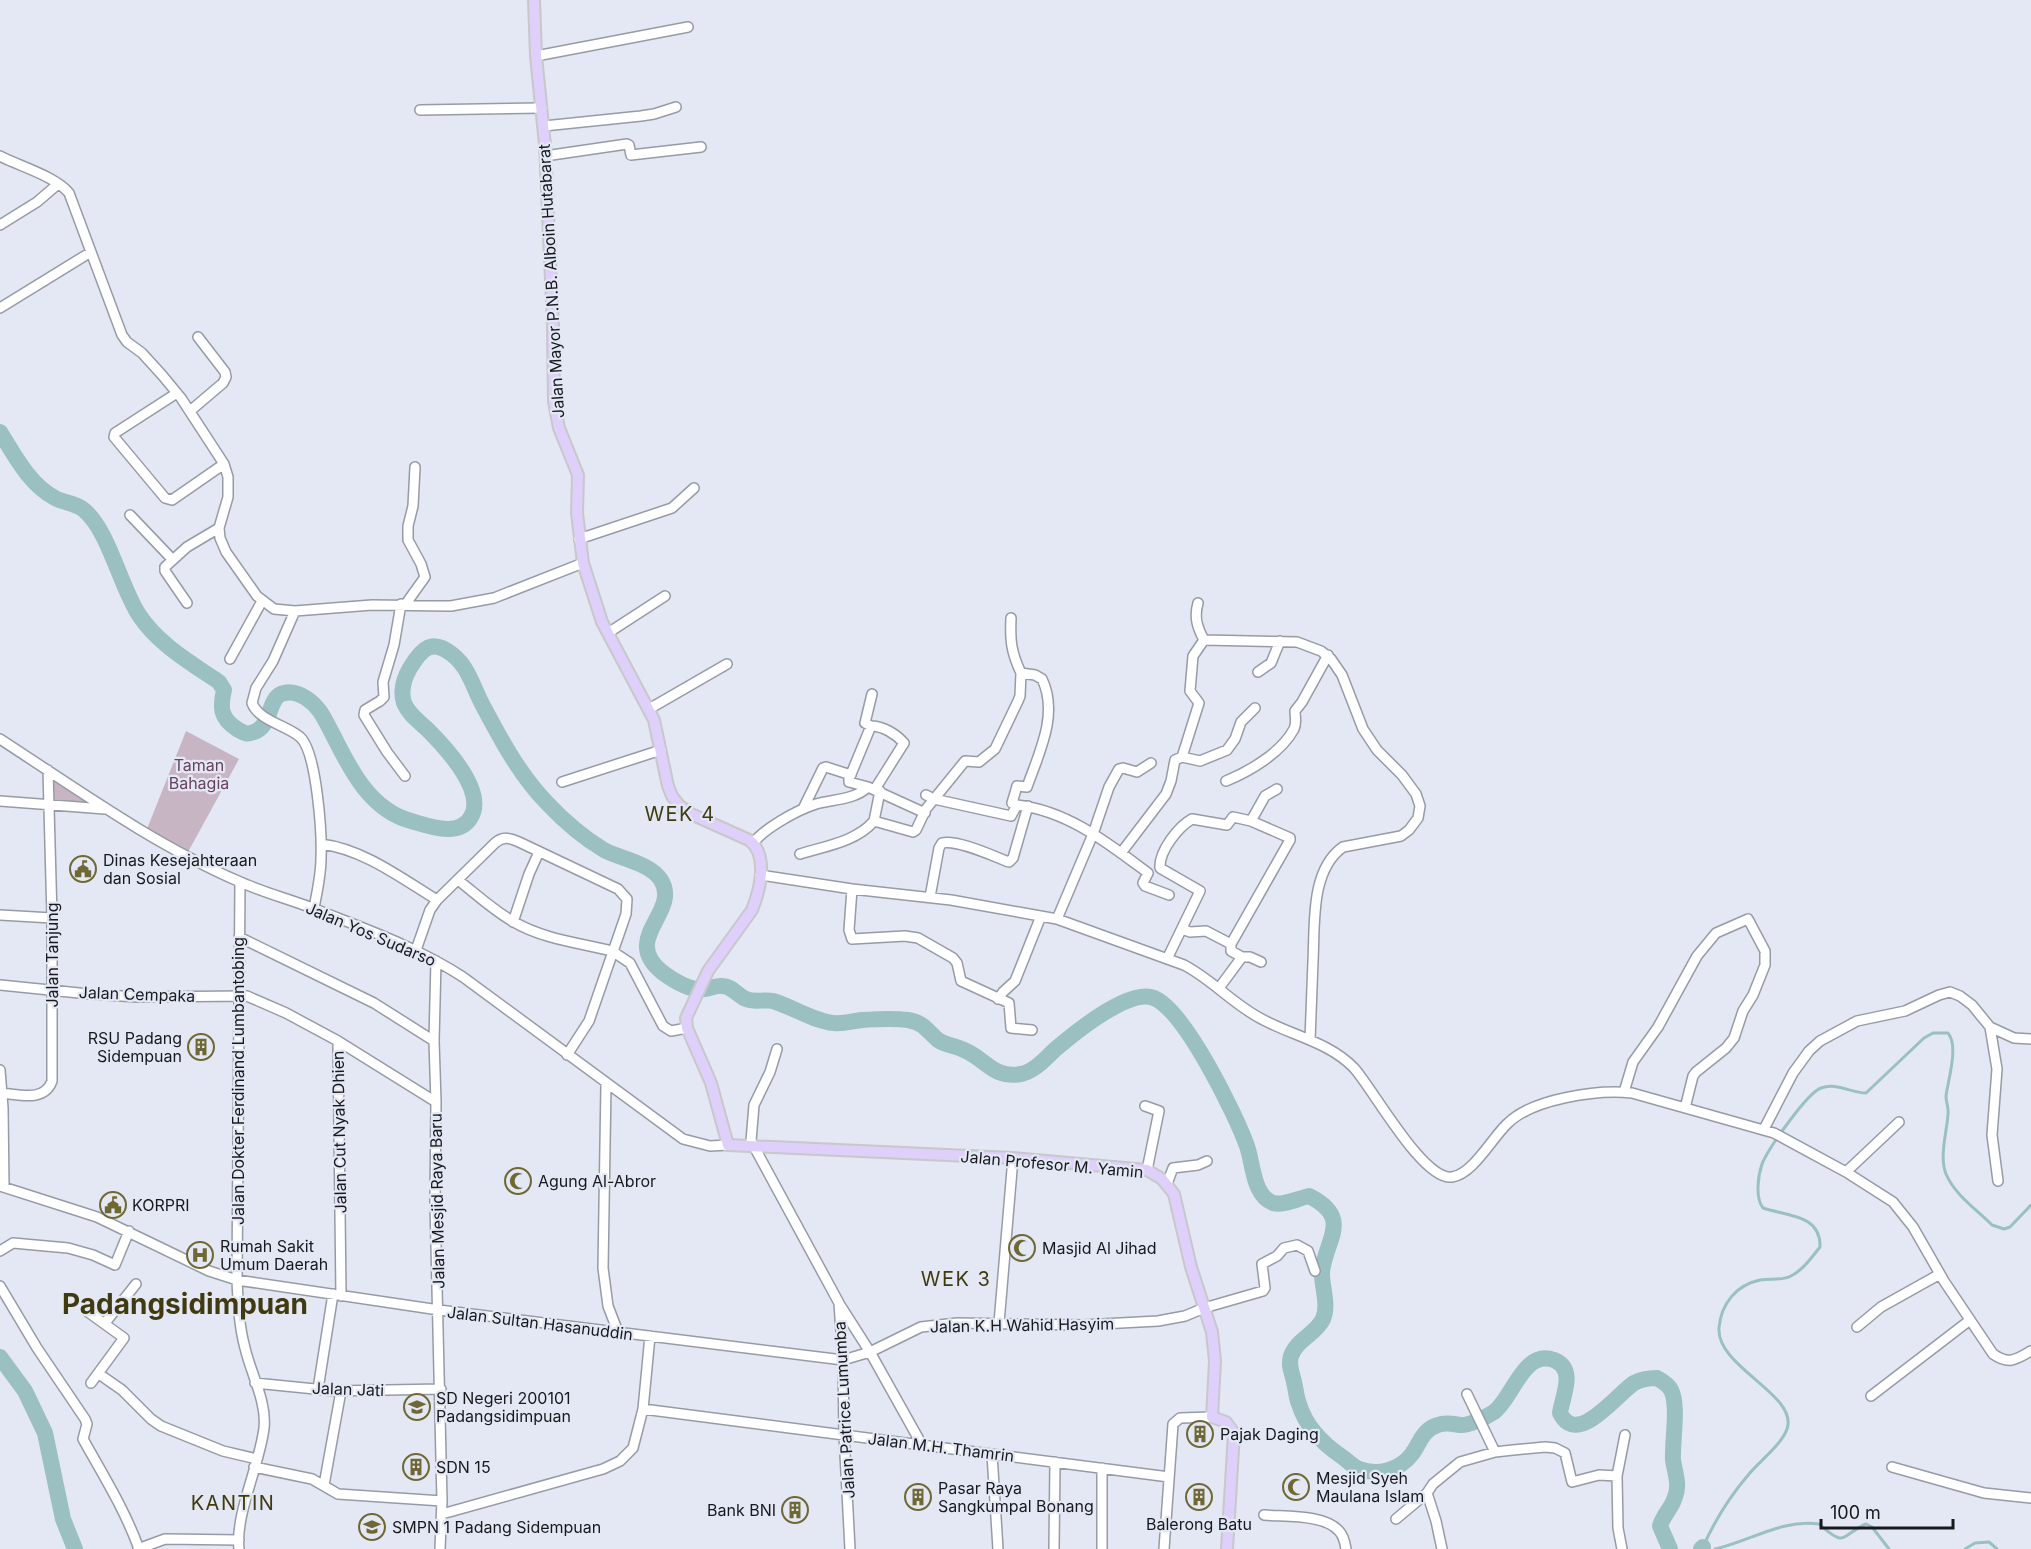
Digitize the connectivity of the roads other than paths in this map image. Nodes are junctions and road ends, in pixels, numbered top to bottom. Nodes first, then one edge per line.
1 (534, 0) edge
2 (688, 27) dead end
3 (536, 56) junction
4 (676, 107) dead end
5 (542, 108) junction
6 (420, 110) dead end
7 (544, 126) junction
8 (701, 147) dead end
9 (545, 156) junction
10 (1, 159) edge
11 (58, 184) junction
12 (0, 225) edge
13 (91, 252) junction
14 (0, 308) edge
15 (198, 337) dead end
16 (177, 393) junction
17 (190, 411) junction
18 (224, 464) junction
19 (415, 466) dead end
20 (694, 488) dead end
21 (130, 515) dead end
22 (219, 528) junction
23 (579, 539) junction
24 (172, 559) junction
25 (583, 563) junction
26 (664, 596) dead end
27 (262, 602) junction
28 (187, 603) dead end
29 (1198, 603) dead end
30 (403, 604) junction
31 (295, 611) junction
32 (1011, 618) dead end
33 (608, 633) junction
34 (1204, 640) junction
35 (1280, 641) junction
36 (1328, 655) junction
37 (230, 659) dead end
38 (727, 664) dead end
39 (1258, 672) dead end
40 (1021, 673) junction
41 (872, 694) dead end
42 (1255, 708) dead end
43 (649, 709) junction
44 (871, 726) junction
45 (0, 739) edge
46 (661, 750) junction
47 (1182, 757) junction
48 (1151, 763) dead end
49 (48, 770) junction
50 (850, 775) junction
51 (405, 776) dead end
52 (1226, 781) dead end
53 (562, 782) dead end
54 (874, 789) junction
55 (1277, 789) dead end
56 (930, 797) junction
57 (0, 801) edge
58 (49, 805) junction
59 (1017, 805) junction
60 (1028, 806) junction
61 (109, 809) junction
62 (803, 809) junction
63 (925, 813) junction
64 (874, 821) junction
65 (1251, 821) junction
66 (1093, 834) junction
67 (753, 843) junction
68 (321, 844) junction
69 (539, 852) junction
70 (1121, 853) junction
71 (800, 854) dead end
72 (760, 875) junction
73 (458, 880) junction
74 (240, 882) junction
75 (852, 889) junction
76 (1169, 895) dead end
77 (930, 897) junction
78 (437, 900) junction
79 (314, 909) junction
80 (0, 915) edge
81 (1041, 916) junction
82 (52, 918) junction
83 (1057, 919) junction
84 (513, 922) junction
85 (1182, 930) junction
86 (239, 937) junction
87 (1231, 944) junction
88 (416, 950) junction
89 (612, 951) junction
90 (1242, 957) junction
91 (1167, 959) junction
92 (436, 961) junction
93 (1261, 962) dead end
94 (0, 985) edge
95 (1220, 988) junction
96 (52, 990) junction
97 (239, 995) junction
98 (998, 999) junction
99 (1990, 1027) junction
100 (687, 1028) junction
101 (1032, 1030) dead end
102 (2031, 1039) edge
103 (338, 1041) junction
104 (434, 1041) junction
105 (1310, 1041) junction
106 (777, 1049) dead end
107 (567, 1055) junction
108 (0, 1070) edge
109 (606, 1084) junction
110 (1624, 1092) junction
111 (1, 1093) edge
112 (436, 1102) junction
113 (1145, 1106) dead end
114 (1685, 1107) junction
115 (1899, 1122) dead end
116 (1764, 1129) junction
117 (728, 1145) junction
118 (755, 1147) junction
119 (1013, 1158) junction
120 (1207, 1161) dead end
121 (1147, 1170) junction
122 (1846, 1172) junction
123 (1998, 1181) dead end
124 (1167, 1184) junction
125 (2, 1187) edge
126 (129, 1231) junction
127 (0, 1251) edge
128 (1315, 1271) dead end
129 (1940, 1274) junction
130 (237, 1280) junction
131 (136, 1284) dead end
132 (0, 1286) edge
133 (337, 1295) junction
134 (838, 1303) junction
135 (1204, 1308) junction
136 (439, 1310) junction
137 (88, 1311) dead end
138 (1970, 1320) junction
139 (105, 1323) junction
140 (999, 1323) junction
141 (1857, 1327) dead end
142 (618, 1332) junction
143 (650, 1336) junction
144 (2031, 1351) edge
145 (870, 1352) junction
146 (843, 1360) junction
147 (99, 1374) junction
148 (91, 1383) dead end
149 (255, 1383) junction
150 (318, 1389) junction
151 (441, 1389) junction
152 (341, 1391) junction
153 (1467, 1394) dead end
154 (1871, 1396) dead end
155 (643, 1409) junction
156 (1212, 1417) junction
157 (844, 1435) junction
158 (1624, 1436) dead end
159 (922, 1445) junction
160 (1495, 1452) junction
161 (992, 1454) junction
162 (1055, 1462) junction
163 (255, 1463) junction
164 (1892, 1467) dead end
165 (1102, 1468) junction
166 (1617, 1476) junction
167 (1168, 1477) junction
168 (324, 1485) junction
169 (1426, 1492) junction
170 (2031, 1498) edge
171 (442, 1501) junction
172 (442, 1514) junction
173 (1264, 1515) dead end
174 (1396, 1519) dead end
175 (239, 1544) edge
176 (139, 1549) edge
177 (440, 1549) edge
178 (850, 1549) edge
179 (998, 1549) edge
180 (1054, 1549) edge
181 (1102, 1549) edge
182 (1164, 1549) edge
183 (1227, 1549) edge
184 (1346, 1549) edge
185 (1442, 1549) edge
186 (1622, 1549) edge

1 - 3 main road, Jalan Mayor P.N.B. Alboin Hutabarat
2 - 3 street
3 - 5 main road, Jalan Mayor P.N.B. Alboin Hutabarat
4 - 7 street
5 - 6 street
5 - 7 main road, Jalan Mayor P.N.B. Alboin Hutabarat
7 - 9 main road, Jalan Mayor P.N.B. Alboin Hutabarat
8 - 9 street
9 - 23 main road, Jalan Mayor P.N.B. Alboin Hutabarat
10 - 11 street
11 - 12 street
11 - 13 street
13 - 14 street
13 - 16 street
15 - 17 street
16 - 17 street
16 - 18 street
17 - 18 street
18 - 22 street
19 - 30 street
20 - 23 street
21 - 24 street
22 - 24 street
22 - 27 street
23 - 25 main road, Jalan Mayor P.N.B. Alboin Hutabarat
24 - 28 street
25 - 30 street
25 - 33 main road, Jalan Mayor P.N.B. Alboin Hutabarat
26 - 33 street
27 - 31 street
27 - 37 street
29 - 34 street
30 - 31 street
30 - 51 street
31 - 68 street
32 - 40 street
33 - 43 main road, Jalan Mayor P.N.B. Alboin Hutabarat
34 - 35 street
34 - 47 street
35 - 36 street
35 - 39 street
36 - 52 street
36 - 105 street
38 - 43 street
40 - 56 street
40 - 59 street
41 - 44 street
42 - 47 street
43 - 46 main road, Jalan Mayor P.N.B. Alboin Hutabarat
44 - 50 street
44 - 54 street
45 - 49 street, Jalan Yos Sudarso
46 - 53 street
46 - 67 main road, Jalan Mayor P.N.B. Alboin Hutabarat
47 - 70 street
48 - 66 street
49 - 58 street, Jalan Tanjung
49 - 61 street, Jalan Yos Sudarso
50 - 54 street
50 - 62 street
54 - 62 street
54 - 63 street
54 - 64 street
55 - 65 street
56 - 59 street
56 - 63 street
57 - 58 street
58 - 61 street
58 - 82 street, Jalan Tanjung
59 - 60 street
60 - 66 street
60 - 77 street
61 - 74 street, Jalan Yos Sudarso
62 - 67 street
63 - 64 street
64 - 71 street
65 - 85 street
65 - 87 street
66 - 70 street
66 - 83 street
67 - 72 main road
68 - 78 street
68 - 79 street
69 - 73 street
69 - 84 street
69 - 89 street
70 - 76 street
72 - 75 street
72 - 100 main road
73 - 78 street
73 - 84 street
74 - 79 street, Jalan Yos Sudarso
74 - 86 street, Jalan Dokter Ferdinand Lumbantobing
75 - 77 street
75 - 98 street
77 - 81 street
78 - 88 street
79 - 88 street, Jalan Yos Sudarso
80 - 82 street
81 - 83 street
81 - 98 street
82 - 96 street, Jalan Tanjung
83 - 91 street
84 - 89 street
85 - 87 street
85 - 91 street
86 - 97 street, Jalan Dokter Ferdinand Lumbantobing
86 - 104 street
87 - 90 street
88 - 92 street, Jalan Yos Sudarso
89 - 100 street
89 - 107 street
90 - 93 street
90 - 95 street
91 - 95 street
92 - 104 street, Jalan Mesjid Raya Baru
92 - 107 street, Jalan Yos Sudarso
94 - 96 street, Jalan Cempaka
95 - 105 street
96 - 97 street, Jalan Cempaka
96 - 111 street, Jalan Tanjung
97 - 103 street
97 - 130 street, Jalan Dokter Ferdinand Lumbantobing
98 - 101 street
99 - 102 street
99 - 116 street
99 - 123 street
100 - 117 main road
103 - 112 street
103 - 133 street, Jalan Cut Nyak Dhien
104 - 112 street, Jalan Mesjid Raya Baru
105 - 110 street
106 - 118 street
107 - 109 street, Jalan Yos Sudarso
108 - 111 street
109 - 117 street, Jalan Yos Sudarso
109 - 142 street
110 - 114 street
110 - 114 street
111 - 125 street
112 - 136 street, Jalan Mesjid Raya Baru
113 - 121 street
114 - 116 street
115 - 122 street
116 - 122 street
117 - 118 main road, Jalan Profesor M. Yamin
118 - 119 main road, Jalan Profesor M. Yamin
118 - 134 street, Jalan Patrice Lumumba
119 - 121 main road, Jalan Profesor M. Yamin
119 - 140 street
120 - 124 street
121 - 124 main road, Jalan Profesor M. Yamin
122 - 129 street
124 - 135 main road, Jalan Profesor M. Yamin
125 - 126 street, Jalan Sultan Hasanuddin
126 - 127 street
126 - 130 street, Jalan Sultan Hasanuddin
128 - 135 street, Jalan K.H Wahid Hasyim
129 - 138 street
129 - 141 street
130 - 133 street, Jalan Sultan Hasanuddin
130 - 149 street, Jalan Dokter Ferdinand Lumbantobing
131 - 139 street
132 - 176 street
133 - 136 street, Jalan Sultan Hasanuddin
133 - 150 street, Jalan Cut Nyak Dhien
134 - 145 street
134 - 146 street, Jalan Patrice Lumumba
135 - 140 street, Jalan K.H Wahid Hasyim
135 - 156 main road, Jalan Profesor M. Yamin
136 - 142 street, Jalan Sultan Hasanuddin
136 - 151 street, Jalan Mesjid Raya Baru
137 - 139 street
138 - 144 street
138 - 154 street
139 - 147 street
140 - 145 street, Jalan K.H Wahid Hasyim
142 - 143 street, Jalan Sultan Hasanuddin
143 - 146 street, Jalan Sultan Hasanuddin
143 - 155 street
145 - 146 street, Jalan K.H Wahid Hasyim
145 - 159 street
146 - 157 street, Jalan Patrice Lumumba
147 - 148 street
147 - 163 street
149 - 150 street, Jalan Jati
149 - 163 street, Jalan Dokter Ferdinand Lumbantobing
150 - 152 street, Jalan Jati
151 - 152 street, Jalan Jati
151 - 171 street, Jalan Mesjid Raya Baru
152 - 168 street
153 - 160 street
155 - 157 street, Jalan M.H. Thamrin
155 - 172 street
156 - 167 street
156 - 183 main road
157 - 159 street, Jalan M.H. Thamrin
157 - 178 street, Jalan Patrice Lumumba
158 - 166 street
159 - 161 street, Jalan M.H. Thamrin
160 - 166 street
160 - 169 street
161 - 162 street, Jalan M.H. Thamrin
161 - 179 street
162 - 165 street, Jalan M.H. Thamrin
162 - 180 street
163 - 168 street
163 - 175 street, Jalan Dokter Ferdinand Lumbantobing
164 - 170 street
165 - 167 street, Jalan M.H. Thamrin
165 - 181 street
166 - 186 street
167 - 182 street
168 - 171 street
169 - 174 street
169 - 185 street
171 - 172 street, Jalan Mesjid Raya Baru
172 - 177 street, Jalan Mesjid Raya Baru
173 - 184 street
175 - 176 street

